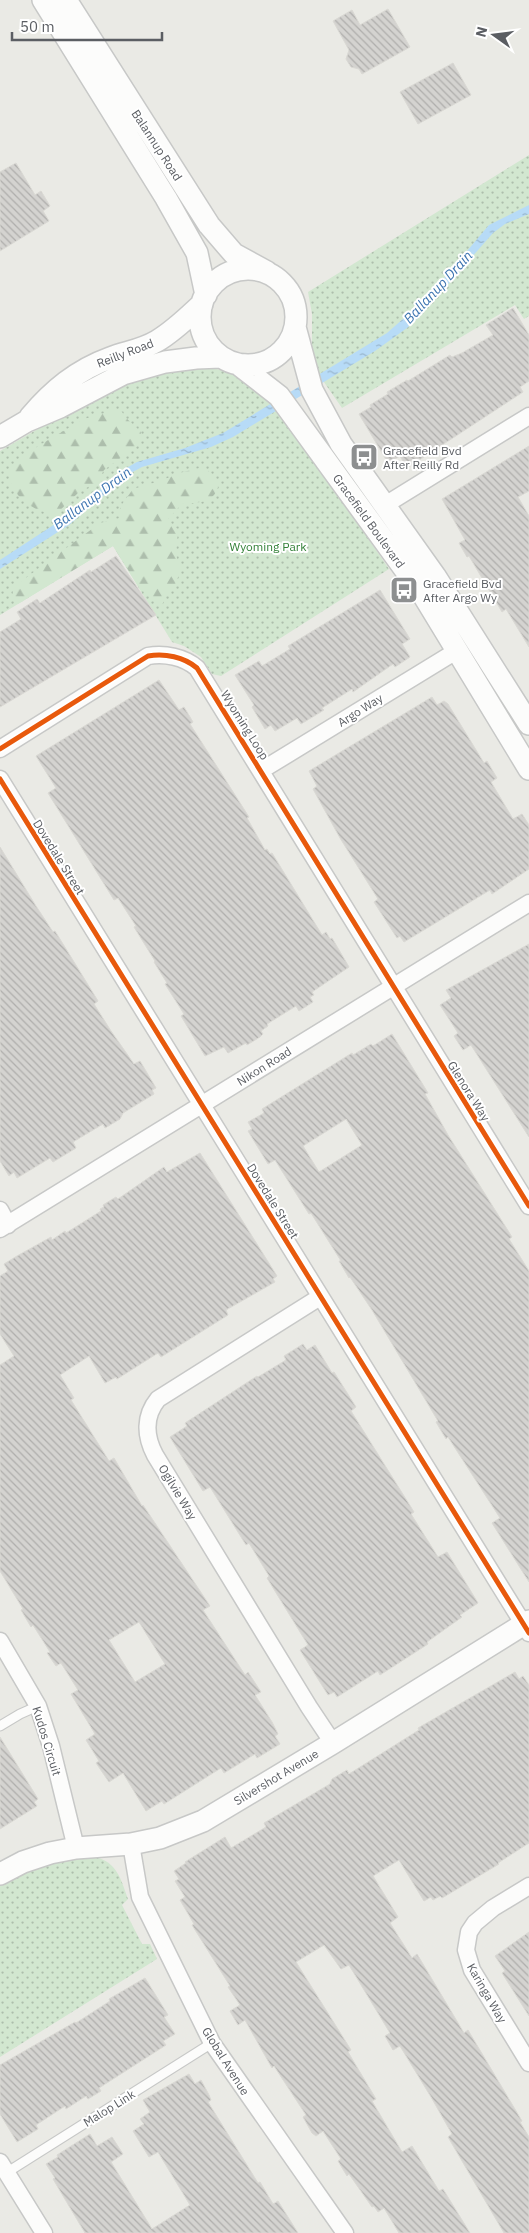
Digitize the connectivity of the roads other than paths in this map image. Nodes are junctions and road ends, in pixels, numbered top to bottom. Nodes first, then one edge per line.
1 (43, 0) edge
2 (66, 0) edge
3 (267, 272) junction
4 (204, 299) junction
5 (295, 328) junction
6 (230, 360) junction
7 (529, 416) edge
8 (27, 421) junction
9 (0, 437) edge
10 (385, 505) junction
11 (458, 650) junction
12 (529, 724) edge
13 (0, 749) edge
14 (529, 769) edge
15 (262, 770) junction
16 (0, 779) edge
17 (529, 903) edge
18 (392, 987) junction
19 (201, 1105) junction
20 (529, 1206) edge
21 (0, 1210) edge
22 (4, 1227) edge
23 (320, 1296) junction
24 (527, 1626) edge
25 (0, 1641) edge
26 (38, 1706) junction
27 (0, 1726) edge
28 (333, 1743) junction
29 (132, 1844) junction
30 (76, 1848) junction
31 (0, 1874) edge
32 (529, 1886) edge
33 (212, 2043) junction
34 (529, 2063) edge
35 (3, 2167) edge
36 (44, 2233) edge
37 (345, 2233) edge

1 - 4 street, Balannup Road
2 - 3 street, Balannup Road
3 - 4 street
3 - 5 street
4 - 6 street
4 - 8 street, Reilly Road
5 - 6 street
5 - 10 street, Gracefield Boulevard
6 - 8 street, Reilly Road
6 - 11 street, Gracefield Boulevard
7 - 10 street
8 - 9 street, Reilly Road
10 - 12 street, Gracefield Boulevard
11 - 14 street, Gracefield Boulevard
11 - 15 street, Argo Way
13 - 15 street, Wyoming Loop
15 - 18 street, Wyoming Loop
16 - 19 street, Dovedale Street
17 - 18 street, Nikon Road
18 - 19 street, Nikon Road
18 - 20 street, Glenora Way
19 - 22 street, Nikon Road
19 - 23 street, Dovedale Street
21 - 22 street
23 - 24 street, Dovedale Street
23 - 28 street, Ogilvie Way
24 - 28 street, Silvershot Avenue
25 - 26 street, Kudos Circuit
26 - 27 lane
26 - 30 street, Kudos Circuit
28 - 29 street, Silvershot Avenue
29 - 30 street, Silvershot Avenue
29 - 33 street, Global Avenue
30 - 31 street, Silvershot Avenue
32 - 34 street, Karinga Way
33 - 35 lane, Malop Link
33 - 37 street, Global Avenue
35 - 36 street

